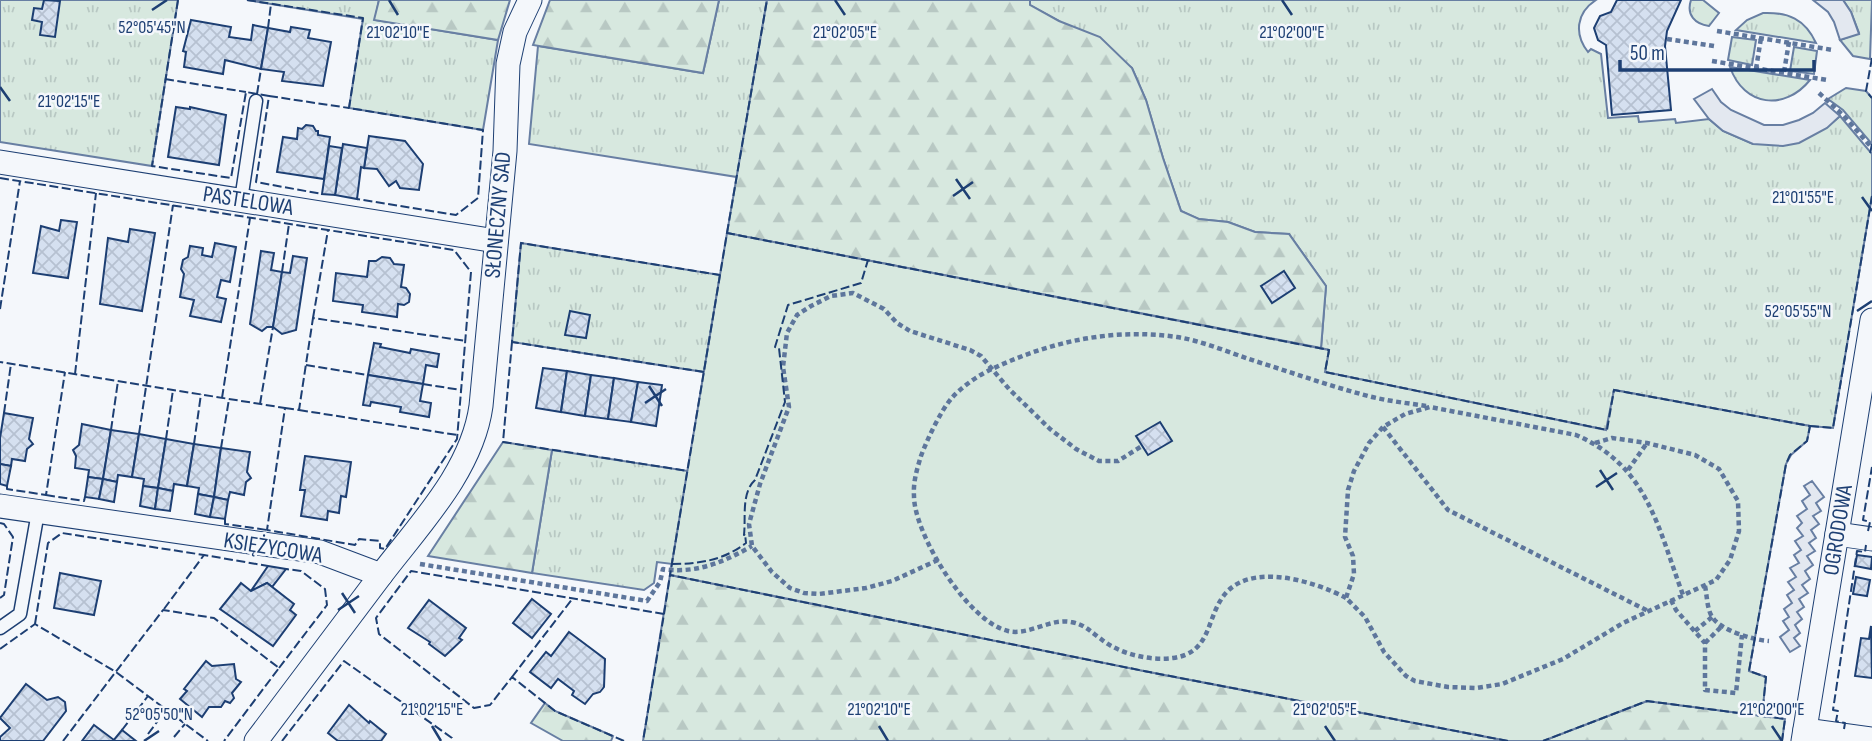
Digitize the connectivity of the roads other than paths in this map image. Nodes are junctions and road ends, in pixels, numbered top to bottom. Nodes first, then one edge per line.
1 (530, 0) edge
2 (256, 101) dead end
3 (0, 162) edge
4 (241, 200) junction
5 (496, 241) junction
6 (1872, 320) edge
7 (0, 506) edge
8 (38, 512) junction
9 (1837, 534) junction
10 (1872, 539) edge
11 (381, 575) junction
12 (0, 628) edge
13 (1804, 736) edge
14 (1872, 739) edge
15 (256, 741) edge

1 - 5 street, SŁONECZNY SAD
2 - 4 lane
3 - 4 street, PASTELOWA
4 - 5 street, PASTELOWA
5 - 11 street, SŁONECZNY SAD
6 - 9 street, OGRODOWA
7 - 8 street, KSIĘŻYCOWA
8 - 11 street, KSIĘŻYCOWA
8 - 12 lane
9 - 10 street
9 - 13 street, OGRODOWA
11 - 15 street
13 - 14 street

